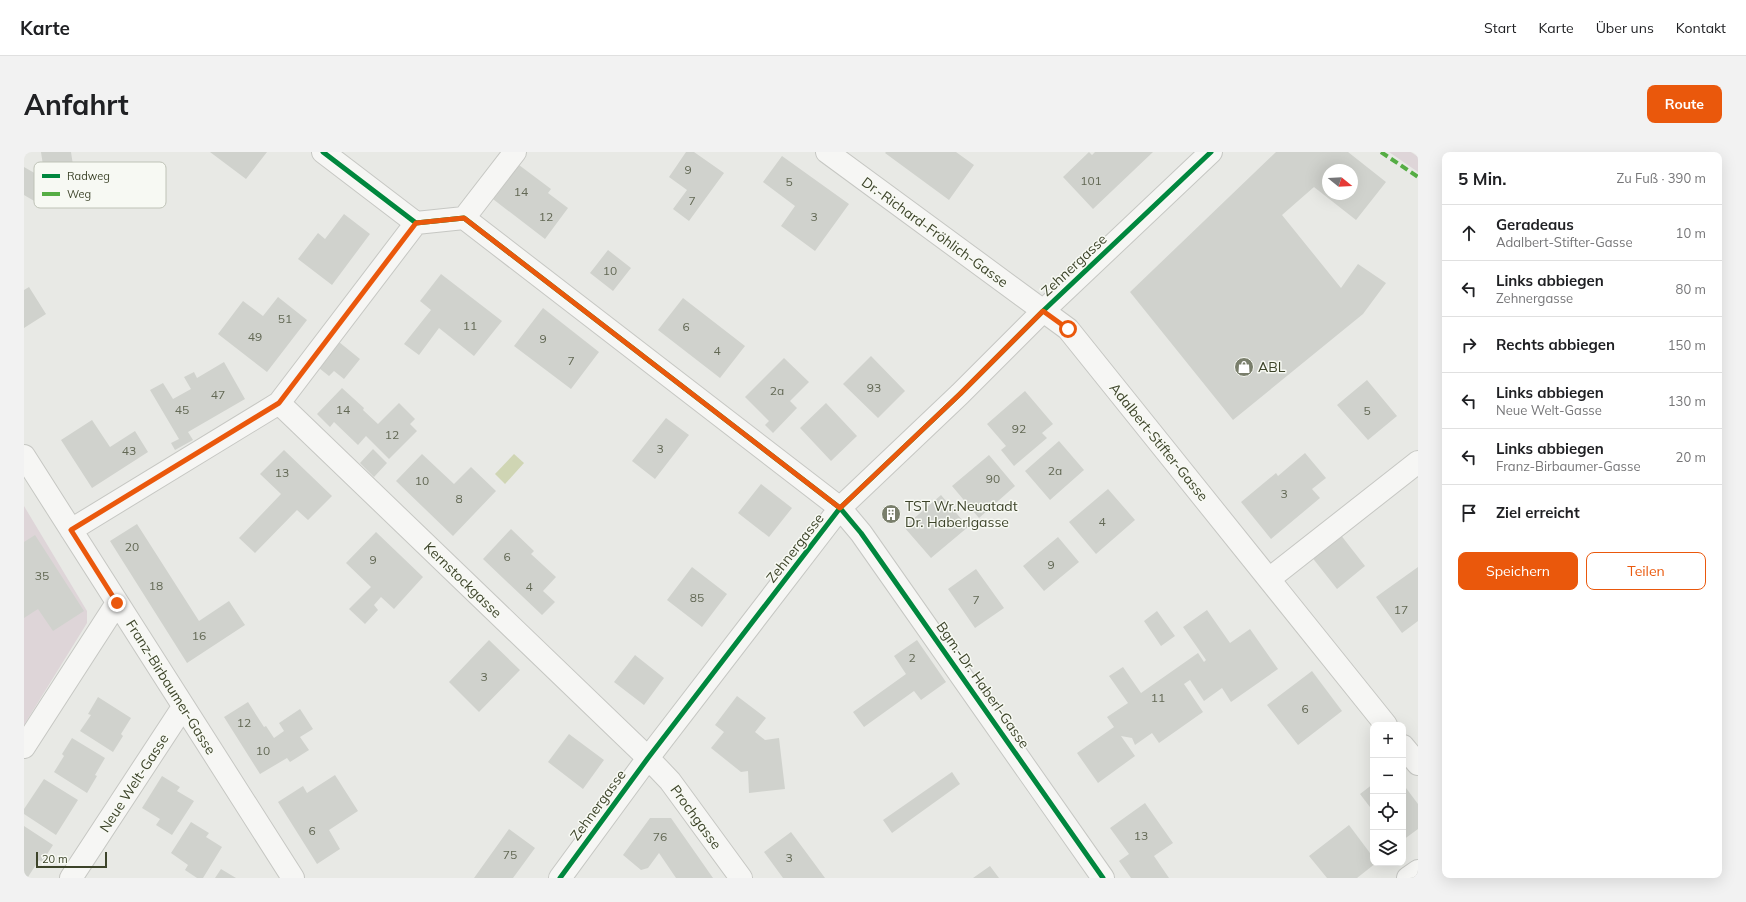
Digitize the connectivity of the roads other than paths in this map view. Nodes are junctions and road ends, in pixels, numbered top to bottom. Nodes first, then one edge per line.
1 (323, 152) edge
2 (515, 152) edge
3 (827, 152) edge
4 (1211, 152) edge
5 (464, 218) junction
6 (416, 223) junction
7 (1043, 311) junction
8 (279, 403) junction
9 (24, 456) edge
10 (1418, 462) edge
11 (840, 508) junction
12 (71, 530) junction
13 (1269, 579) junction
14 (117, 603) junction
15 (183, 707) junction
16 (1384, 722) edge
17 (24, 747) edge
18 (1406, 750) edge
19 (648, 758) junction
20 (1418, 764) edge
21 (1418, 871) edge
22 (71, 878) edge
23 (293, 878) edge
24 (560, 878) edge
25 (741, 878) edge
26 (1103, 878) edge
27 (1408, 878) edge

1 - 6 street
2 - 5 street
3 - 7 street, Dr.-Richard-Fröhlich-Gasse
4 - 7 street, Zehnergasse
5 - 6 street
5 - 11 street, Bgm.-Dr. Haberl-Gasse
6 - 8 street
7 - 11 street, Zehnergasse
7 - 13 street, Adalbert-Stifter-Gasse
8 - 12 street
8 - 19 street, Kernstockgasse
9 - 12 street, Franz-Birbaumer-Gasse
10 - 13 street
11 - 19 street, Zehnergasse
11 - 26 street, Bgm.-Dr. Haberl-Gasse
12 - 14 street, Franz-Birbaumer-Gasse
13 - 16 street, Adalbert-Stifter-Gasse
14 - 15 street, Franz-Birbaumer-Gasse
14 - 17 street
15 - 22 street, Neue Welt-Gasse
15 - 23 street, Franz-Birbaumer-Gasse
18 - 20 street
19 - 24 street, Zehnergasse
19 - 25 street, Prochgasse
21 - 27 street

